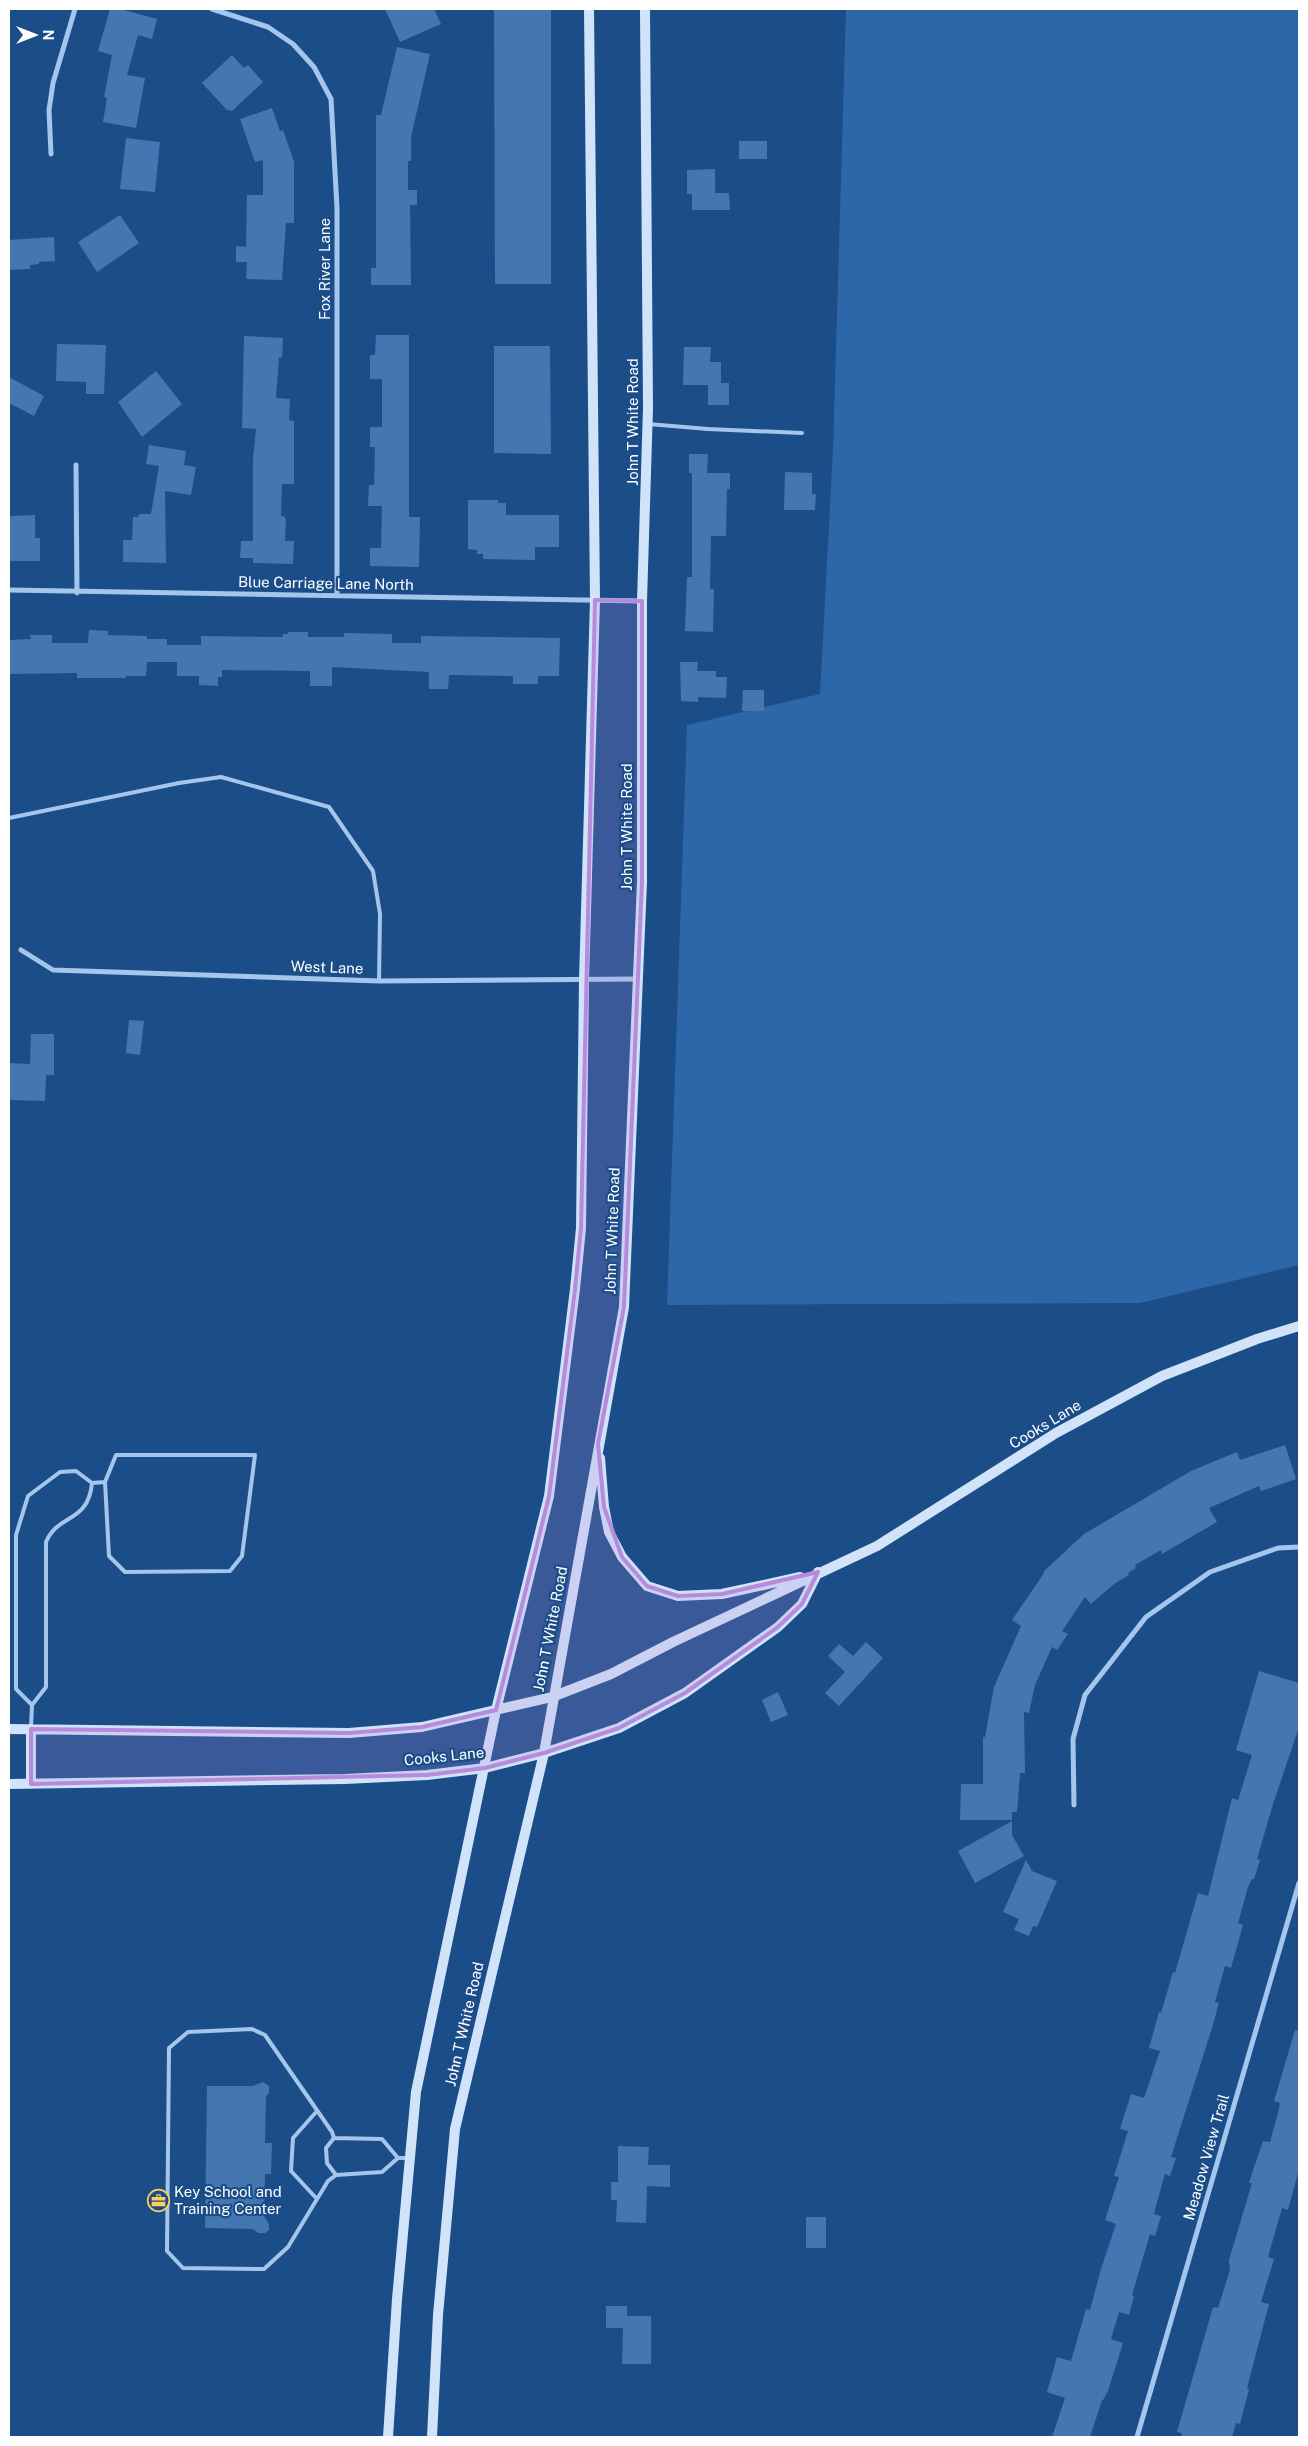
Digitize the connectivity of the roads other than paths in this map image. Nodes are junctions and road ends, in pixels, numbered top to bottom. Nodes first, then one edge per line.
1 (75, 9) edge
2 (212, 9) edge
3 (589, 9) edge
4 (645, 9) edge
5 (51, 154) dead end
6 (648, 424) junction
7 (802, 433) dead end
8 (76, 465) dead end
9 (9, 590) edge
10 (77, 592) junction
11 (337, 595) junction
12 (595, 600) junction
13 (642, 601) junction
14 (9, 818) edge
15 (20, 950) dead end
16 (584, 980) junction
17 (638, 980) junction
18 (379, 981) junction
19 (1299, 1326) edge
20 (598, 1444) junction
21 (105, 1482) junction
22 (92, 1483) junction
23 (1299, 1547) edge
24 (818, 1572) junction
25 (552, 1697) junction
26 (32, 1705) junction
27 (496, 1710) junction
28 (9, 1729) edge
29 (31, 1729) junction
30 (544, 1752) junction
31 (485, 1768) junction
32 (9, 1784) edge
33 (31, 1784) junction
34 (1074, 1805) dead end
35 (1299, 1883) edge
36 (317, 2111) junction
37 (334, 2138) junction
38 (398, 2158) junction
39 (410, 2158) junction
40 (336, 2175) junction
41 (317, 2199) junction
42 (388, 2437) edge
43 (432, 2437) edge
44 (1137, 2437) edge

1 - 5 street
2 - 11 street, Fox River Lane
3 - 12 main road, John T White Road
4 - 6 main road, John T White Road
6 - 7 lane
6 - 13 main road, John T White Road
8 - 10 street
9 - 10 street, Blue Carriage Lane North
10 - 11 street, Blue Carriage Lane North
11 - 12 street, Blue Carriage Lane North
12 - 13 street, Blue Carriage Lane North
12 - 16 main road, John T White Road
13 - 17 main road, John T White Road
14 - 18 lane
15 - 18 street, West Lane
16 - 17 street, West Lane
16 - 18 street, West Lane
16 - 27 main road, John T White Road
17 - 20 main road, John T White Road
19 - 24 main road, Cooks Lane
20 - 24 main road
20 - 25 main road, John T White Road
21 - 21 lane
21 - 22 lane
22 - 26 lane
22 - 26 lane
23 - 34 street
24 - 25 main road, Cooks Lane
24 - 30 main road, Cooks Lane
25 - 27 main road, Cooks Lane
25 - 30 main road, John T White Road
26 - 29 lane
27 - 29 main road, Cooks Lane
27 - 31 main road, John T White Road
28 - 29 main road, Cooks Lane
29 - 33 main road
30 - 31 main road, Cooks Lane
30 - 43 main road, John T White Road
31 - 33 main road, Cooks Lane
31 - 39 main road, John T White Road
32 - 33 main road, Cooks Lane
35 - 44 street, Meadow View Trail
36 - 37 lane
36 - 41 lane
36 - 41 lane
37 - 38 lane
37 - 40 lane
38 - 39 lane
38 - 40 lane
39 - 42 main road, John T White Road
40 - 41 lane

